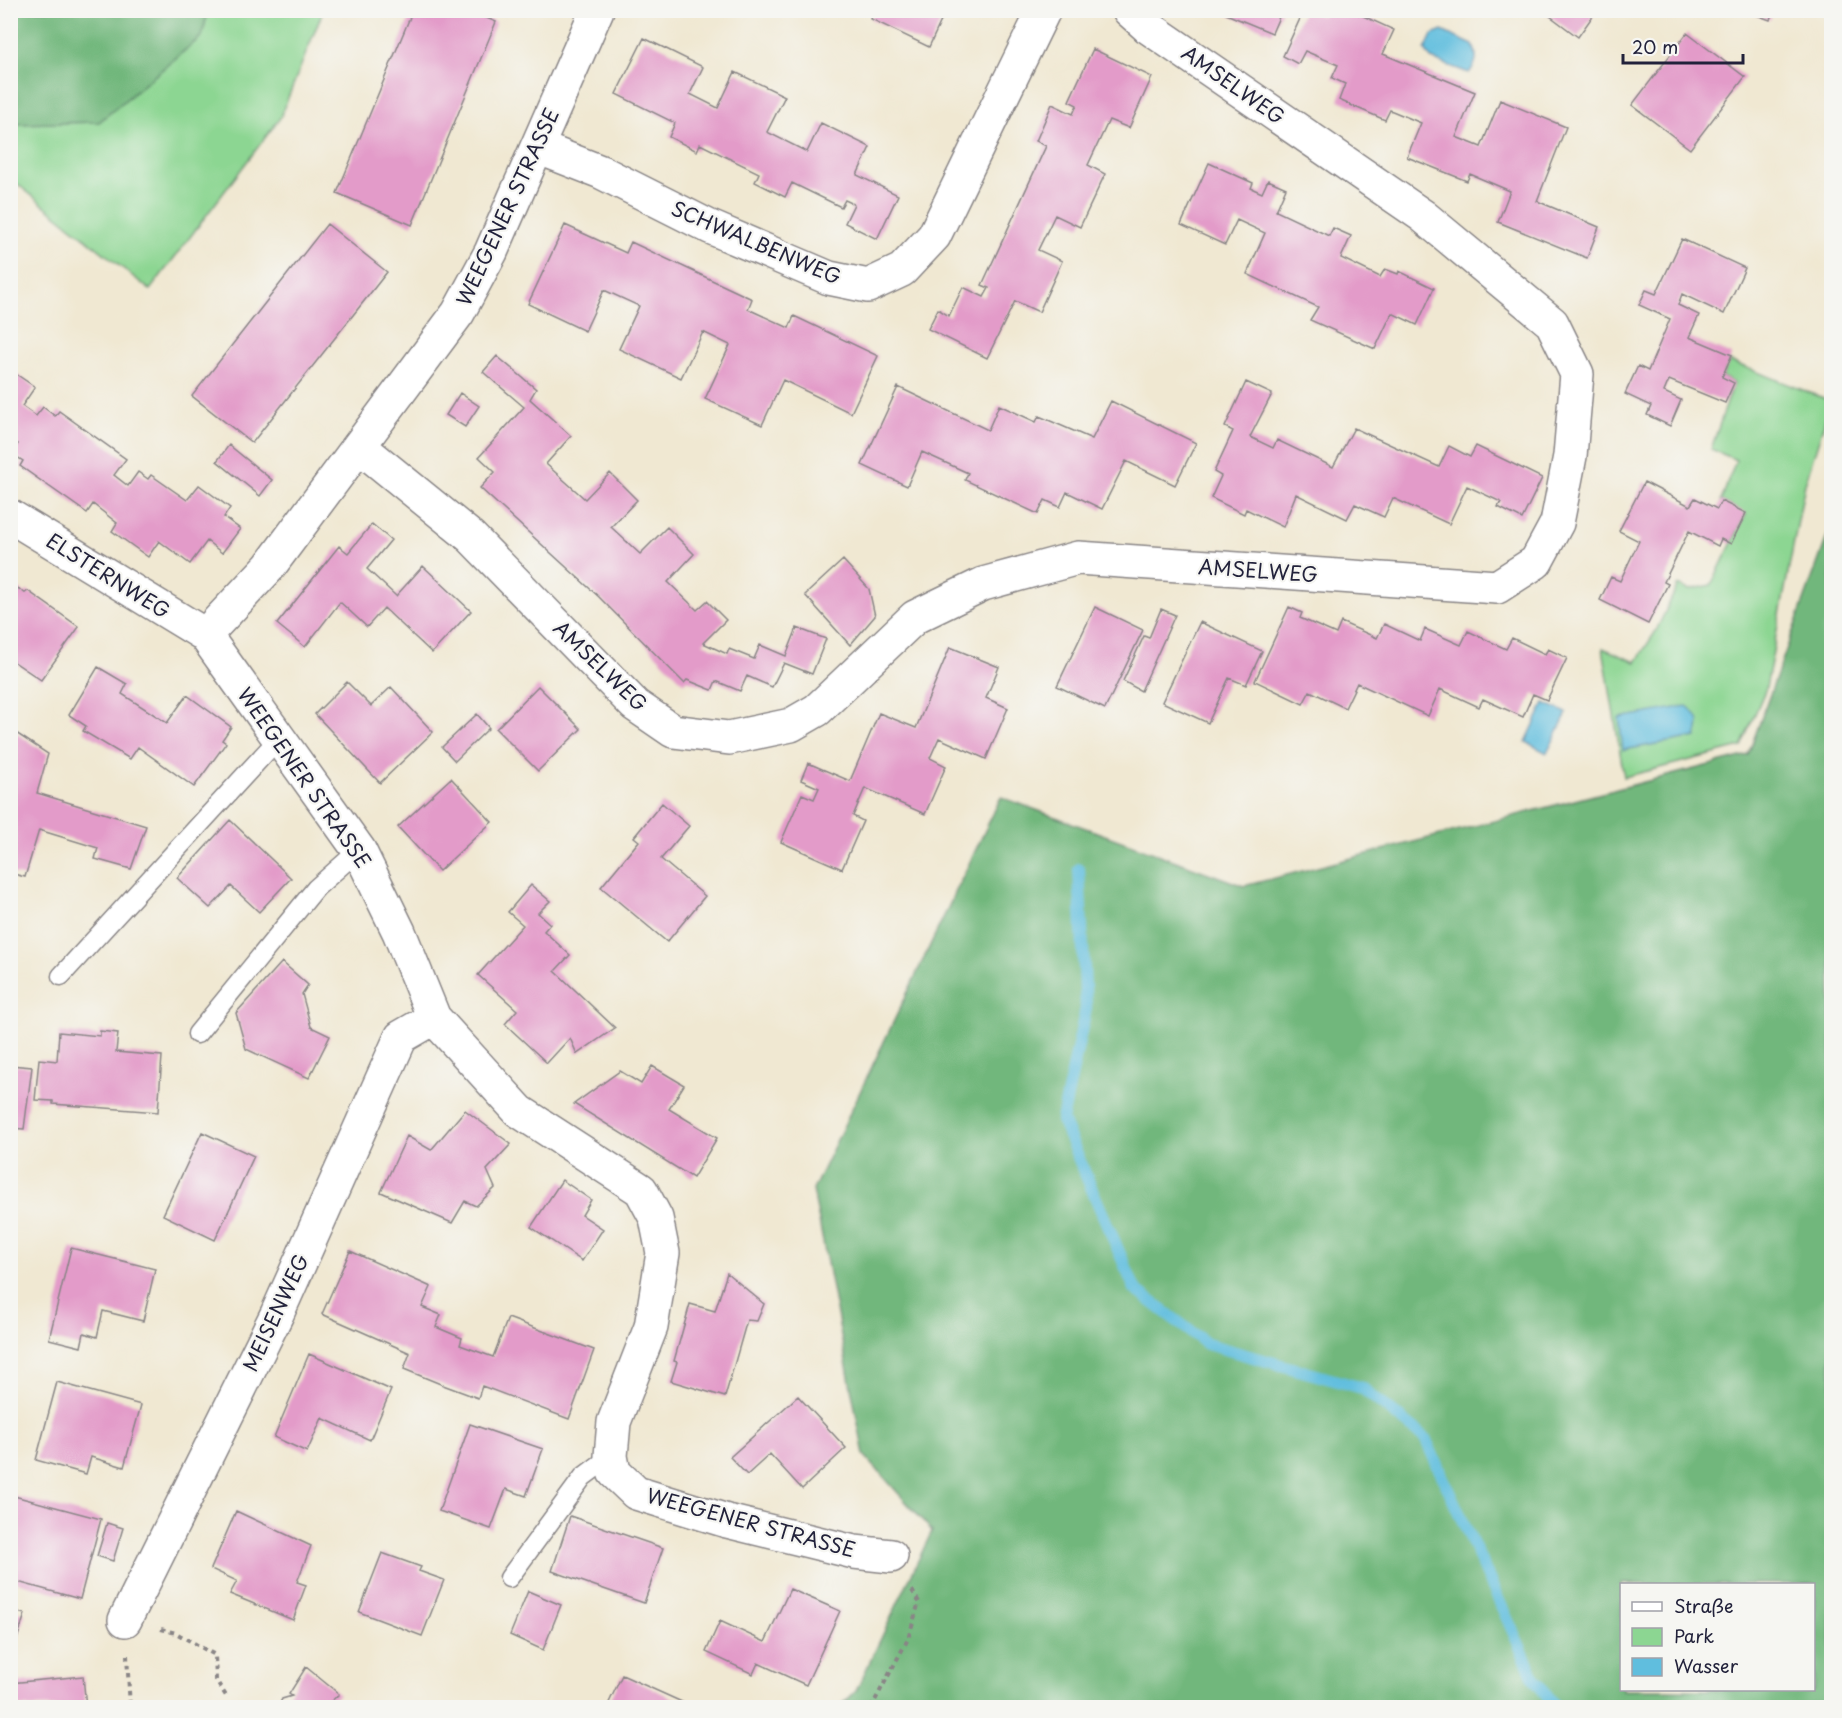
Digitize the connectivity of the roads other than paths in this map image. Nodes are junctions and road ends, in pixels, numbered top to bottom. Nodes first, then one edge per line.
1 (597, 10) edge
2 (1044, 10) edge
3 (1129, 10) edge
4 (537, 147) junction
5 (359, 446) junction
6 (10, 516) edge
7 (205, 635) junction
8 (279, 738) junction
9 (359, 850) junction
10 (61, 976) dead end
11 (434, 1018) junction
12 (197, 1034) dead end
13 (611, 1456) junction
14 (891, 1556) road end
15 (509, 1578) dead end
16 (125, 1620) road end

1 - 4 street, WEEGENER STRASSE
2 - 4 street, SCHWALBENWEG
3 - 5 street, AMSELWEG
4 - 5 street, WEEGENER STRASSE
5 - 7 street, WEEGENER STRASSE
6 - 7 street, ELSTERNWEG
7 - 8 street, WEEGENER STRASSE
8 - 9 street, WEEGENER STRASSE
8 - 10 lane
9 - 11 street, WEEGENER STRASSE
9 - 12 lane
11 - 13 street, WEEGENER STRASSE
11 - 16 street, MEISENWEG
13 - 14 street, WEEGENER STRASSE
13 - 15 lane

